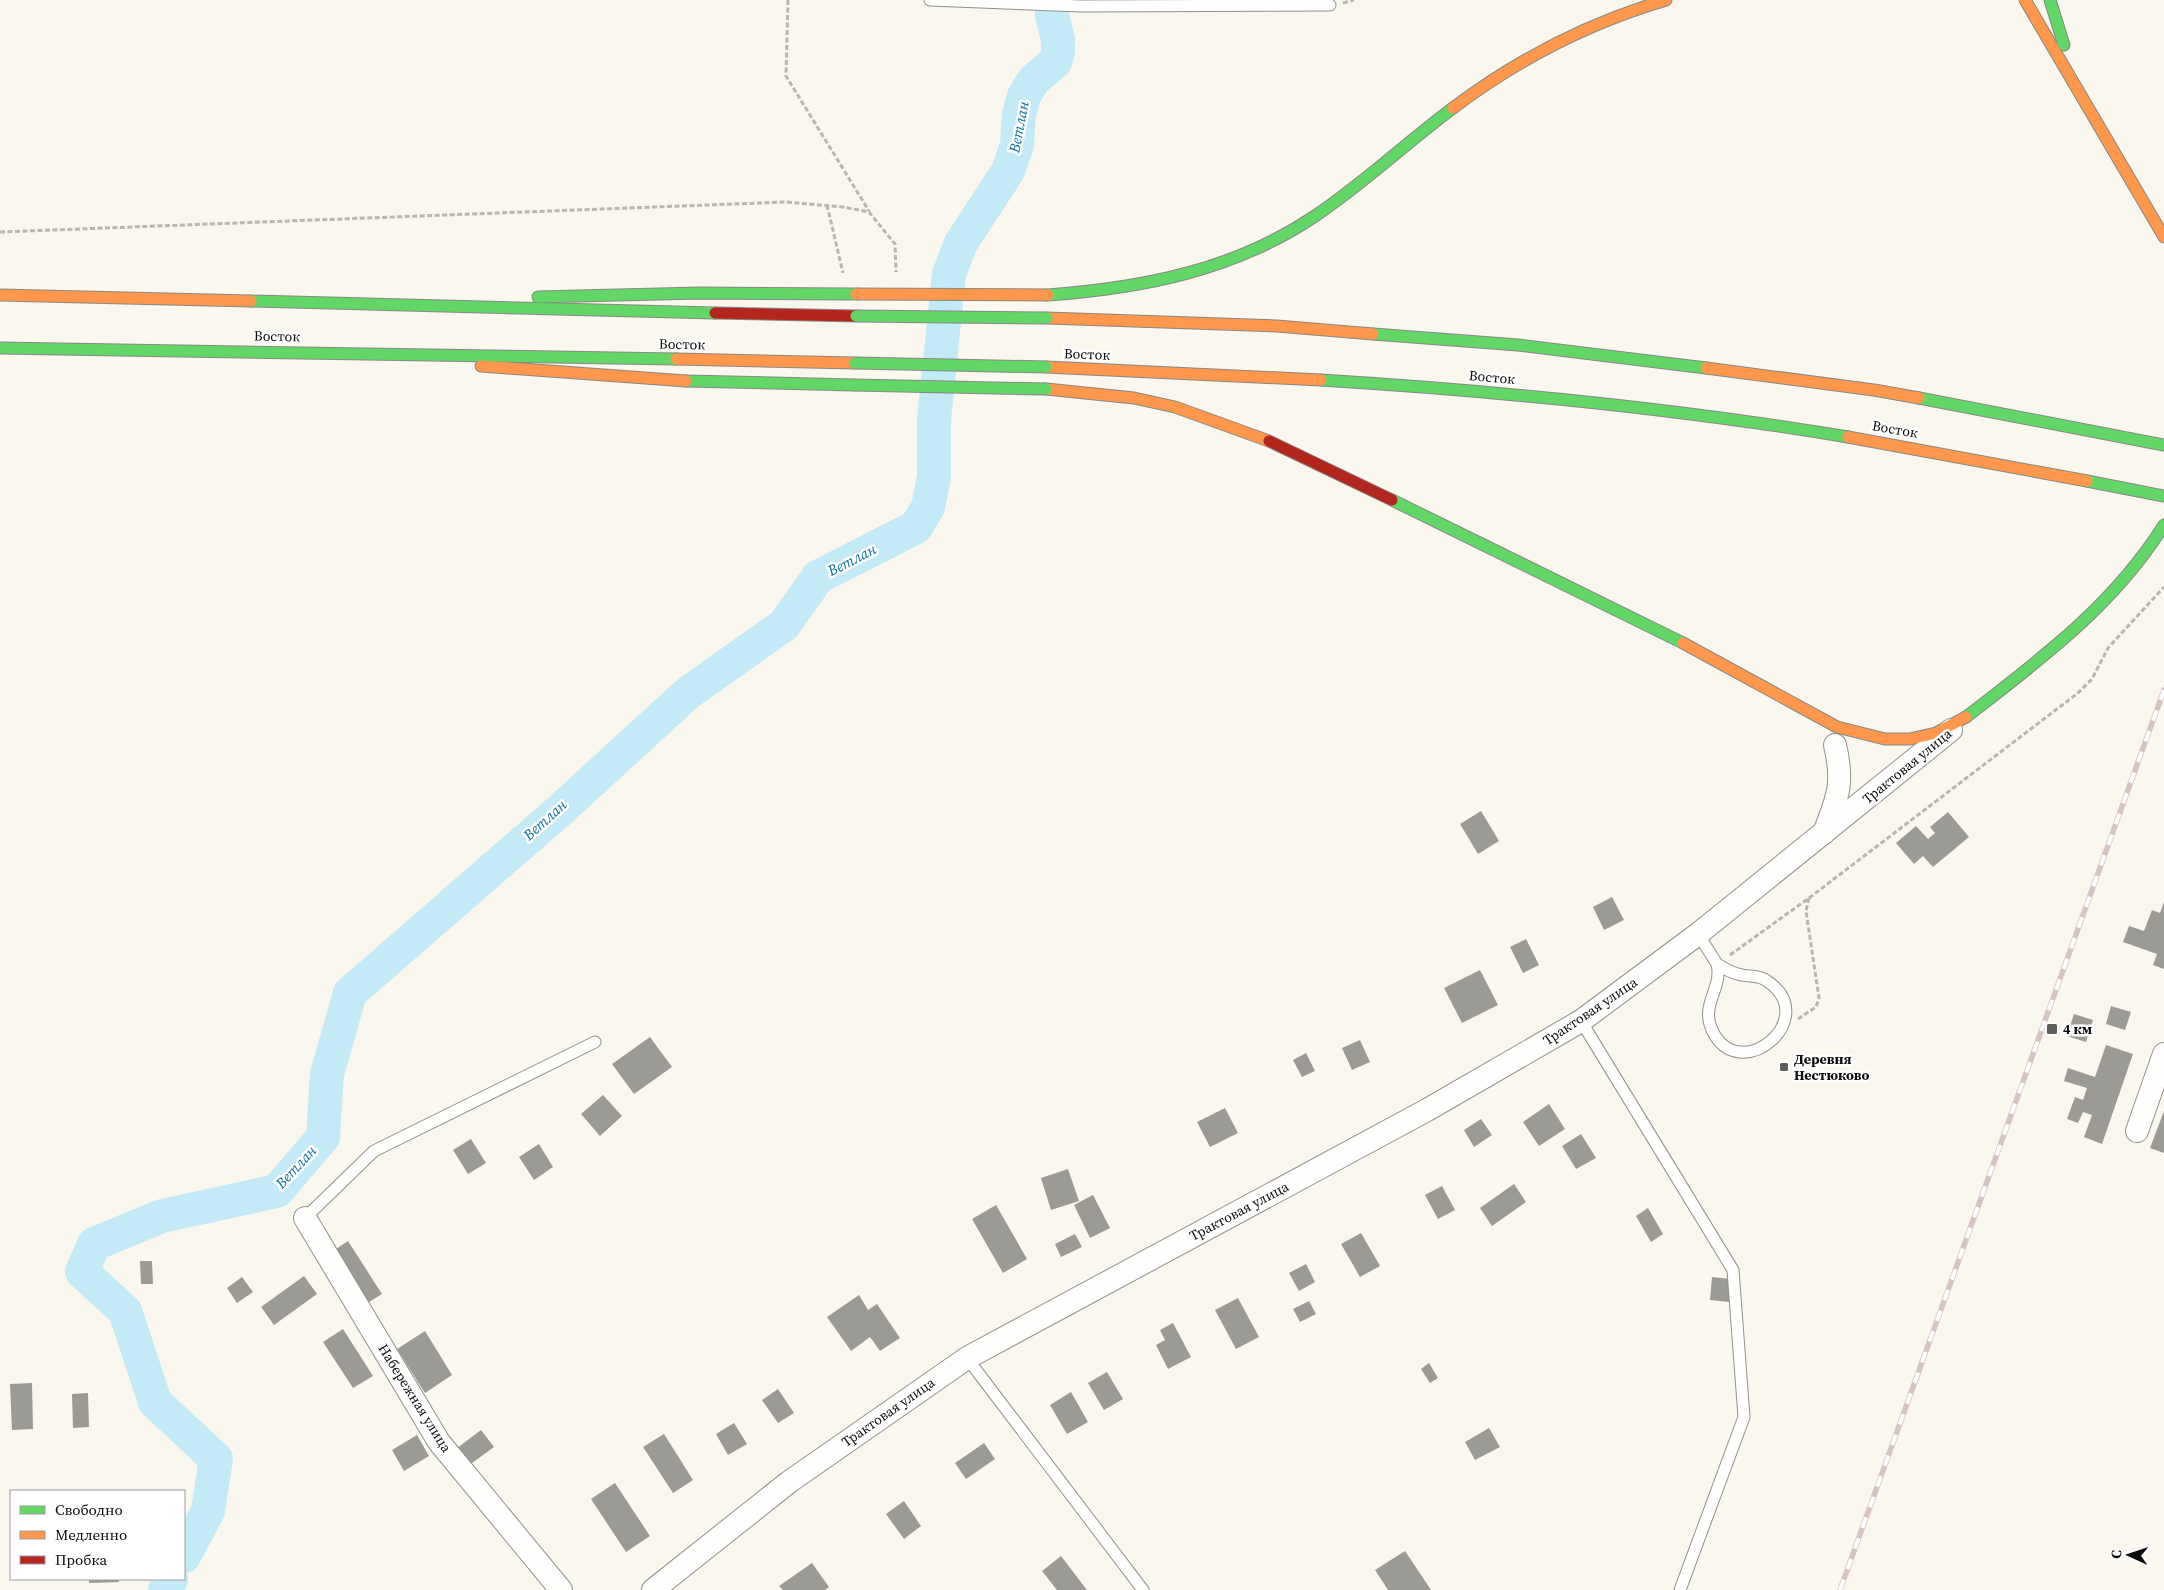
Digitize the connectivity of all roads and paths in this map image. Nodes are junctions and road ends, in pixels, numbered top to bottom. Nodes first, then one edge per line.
1 (788, 0) edge
2 (930, 0) edge
3 (1666, 0) edge
4 (2025, 0) edge
5 (2050, 0) edge
6 (1330, 6) dead end
7 (2077, 87) junction
8 (827, 205) junction
9 (869, 212) junction
10 (0, 232) edge
11 (2164, 237) edge
12 (896, 274) dead end
13 (843, 276) dead end
14 (0, 295) edge
15 (320, 303) junction
16 (0, 348) edge
17 (318, 352) junction
18 (2164, 446) edge
19 (2164, 496) edge
20 (2164, 525) edge
21 (2164, 587) edge
22 (1966, 717) junction
23 (1835, 745) dead end
24 (1824, 833) junction
25 (1810, 898) junction
26 (1698, 934) junction
27 (1717, 964) junction
28 (1581, 1021) junction
29 (1783, 1023) junction
30 (595, 1042) dead end
31 (2164, 1054) edge
32 (2138, 1130) dead end
33 (305, 1218) joint
34 (967, 1358) junction
35 (561, 1590) edge
36 (653, 1590) edge
37 (1144, 1590) edge
38 (1680, 1590) edge

1 - 9 path
2 - 6 lane
3 - 15 main road, bridge
4 - 7 main road
5 - 7 main road
7 - 11 main road
8 - 9 path
8 - 10 path
8 - 13 path
9 - 12 path
14 - 15 main road
15 - 18 main road, bridge
16 - 17 main road, Восток
17 - 19 main road, Восток, bridge
17 - 22 main road, bridge
20 - 22 main road
21 - 25 path
22 - 24 street, Трактовая улица
23 - 24 street, Трактовая улица
24 - 26 street, Трактовая улица
25 - 27 path
25 - 29 path
26 - 27 lane
26 - 28 street, Трактовая улица
27 - 29 lane
27 - 29 lane
28 - 34 street, Трактовая улица
28 - 38 lane
30 - 33 lane
31 - 32 street
33 - 35 street, Набережная улица
34 - 36 street, Трактовая улица
34 - 37 lane

